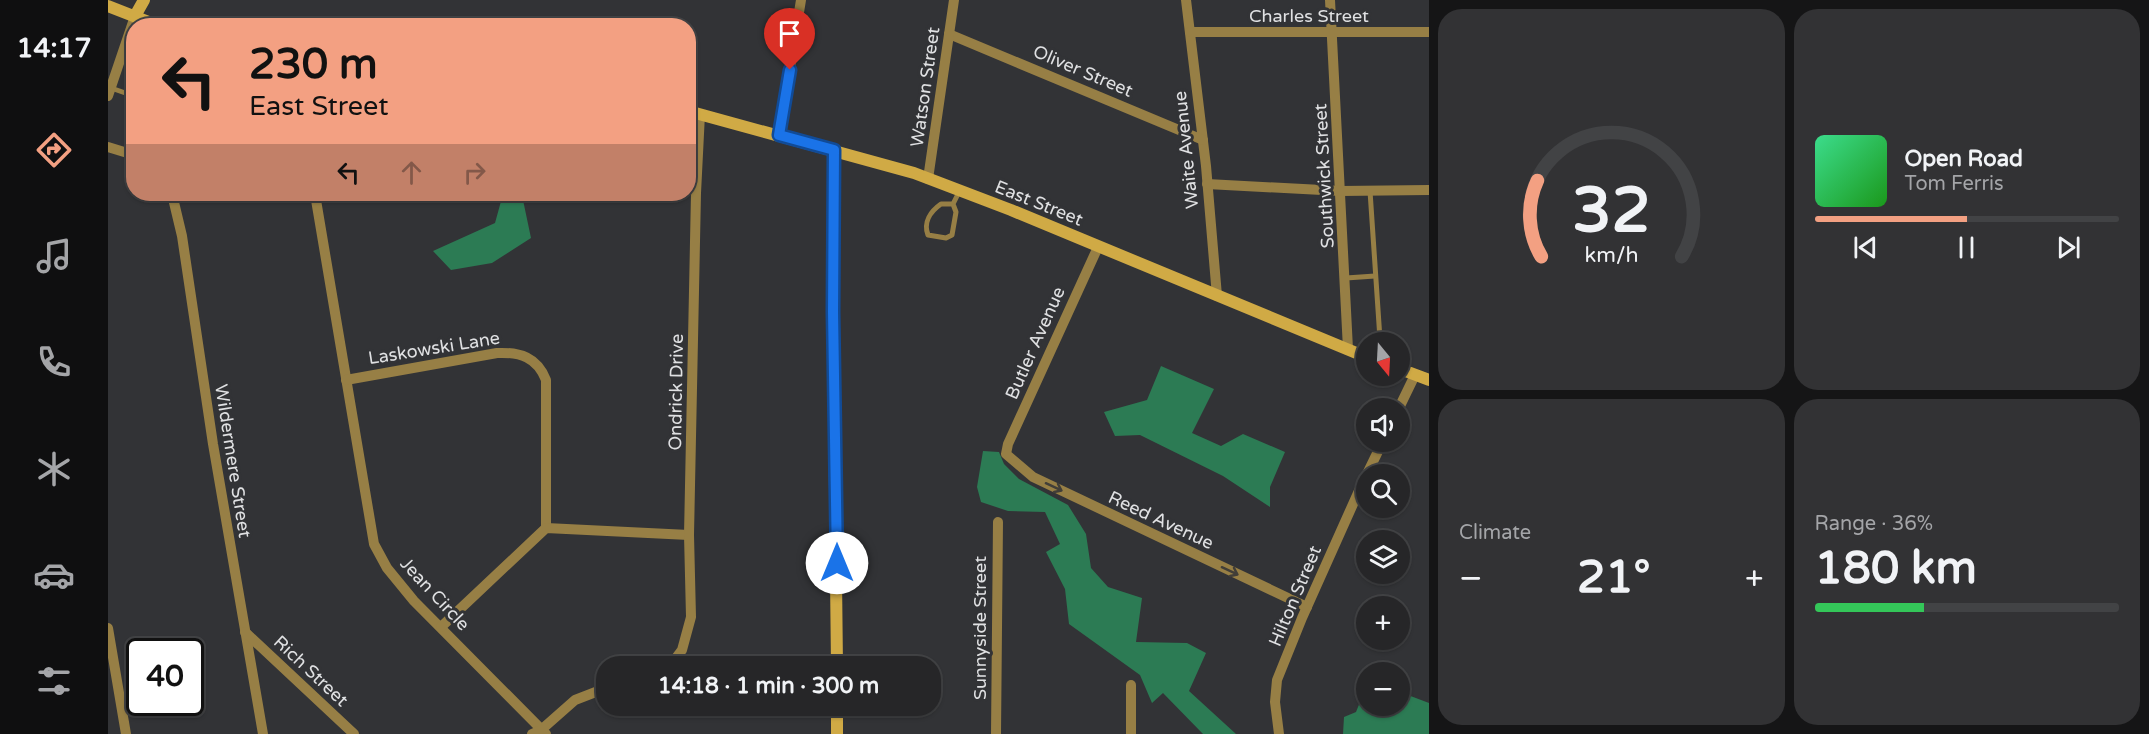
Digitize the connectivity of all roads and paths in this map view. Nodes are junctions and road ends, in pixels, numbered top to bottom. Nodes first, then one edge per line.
1 (144, 0) edge
2 (801, 0) edge
3 (954, 0) edge
4 (1186, 0) edge
5 (1330, 0) edge
6 (108, 6) edge
7 (135, 16) junction
8 (140, 18) edge
9 (1190, 32) junction
10 (1429, 32) edge
11 (1332, 33) junction
12 (949, 34) junction
13 (126, 43) edge
14 (110, 92) edge
15 (126, 95) edge
16 (696, 114) edge
17 (779, 135) junction
18 (1203, 140) junction
19 (108, 147) edge
20 (834, 150) junction
21 (126, 153) edge
22 (928, 178) junction
23 (1208, 184) junction
24 (959, 190) junction
25 (1429, 190) edge
26 (1341, 191) junction
27 (1370, 191) junction
28 (174, 201) edge
29 (316, 201) edge
30 (696, 201) edge
31 (953, 204) junction
32 (1098, 247) junction
33 (1375, 276) junction
34 (1346, 278) junction
35 (1217, 296) junction
36 (1379, 332) edge
37 (1348, 349) junction
38 (1356, 353) edge
39 (1410, 373) edge
40 (1415, 375) junction
41 (346, 380) junction
42 (1429, 380) edge
43 (1404, 398) edge
44 (1006, 454) joint
45 (1356, 499) edge
46 (998, 522) dead end
47 (546, 528) junction
48 (689, 535) junction
49 (1307, 607) junction
50 (441, 627) junction
51 (108, 628) edge
52 (245, 632) junction
53 (678, 656) edge
54 (837, 656) edge
55 (1131, 685) dead end
56 (596, 692) edge
57 (837, 716) edge
58 (540, 732) edge
59 (126, 734) edge
60 (263, 734) edge
61 (354, 734) edge
62 (837, 734) edge
63 (996, 734) edge
64 (1131, 734) edge
65 (1279, 734) edge

1 - 7 main road
2 - 17 street
3 - 12 street, Watson Street
4 - 9 street, Waite Avenue
5 - 11 street, Southwick Street
6 - 7 main road
7 - 8 main road
9 - 11 street, Charles Street
9 - 18 street, Waite Avenue
10 - 11 street, Charles Street
11 - 26 street, Southwick Street
12 - 18 street, Oliver Street
12 - 22 street, Watson Street
13 - 14 street
14 - 15 lane
16 - 17 main road, East Street
17 - 20 main road, East Street
18 - 23 street, Waite Avenue
19 - 21 street
20 - 22 main road, East Street
20 - 54 main road
22 - 24 main road, East Street
23 - 26 street
23 - 35 street, Waite Avenue
24 - 31 lane
24 - 32 main road, East Street
25 - 27 street
26 - 27 street
26 - 34 street, Southwick Street
27 - 33 lane
28 - 52 street, Wildermere Street
29 - 41 street, Jean Circle
30 - 48 street, Ondrick Drive
31 - 31 lane
32 - 35 main road, East Street
32 - 44 street, Butler Avenue
33 - 34 lane
33 - 36 lane
34 - 37 street, Southwick Street
35 - 37 main road, East Street
37 - 38 main road, East Street
39 - 40 main road
40 - 42 main road
40 - 43 street
41 - 47 street, Laskowski Lane
41 - 50 street, Jean Circle
44 -> 49 street, Reed Avenue
45 - 49 street, Hilton Street
46 - 63 street, Sunnyside Street
47 - 48 street
47 - 50 street
48 - 53 street, Ondrick Drive
49 - 65 street, Hilton Street
50 - 58 street, Jean Circle
51 - 59 street
52 - 60 street, Wildermere Street
52 - 61 street, Rich Street
55 - 64 street
56 - 58 street
57 - 62 main road

